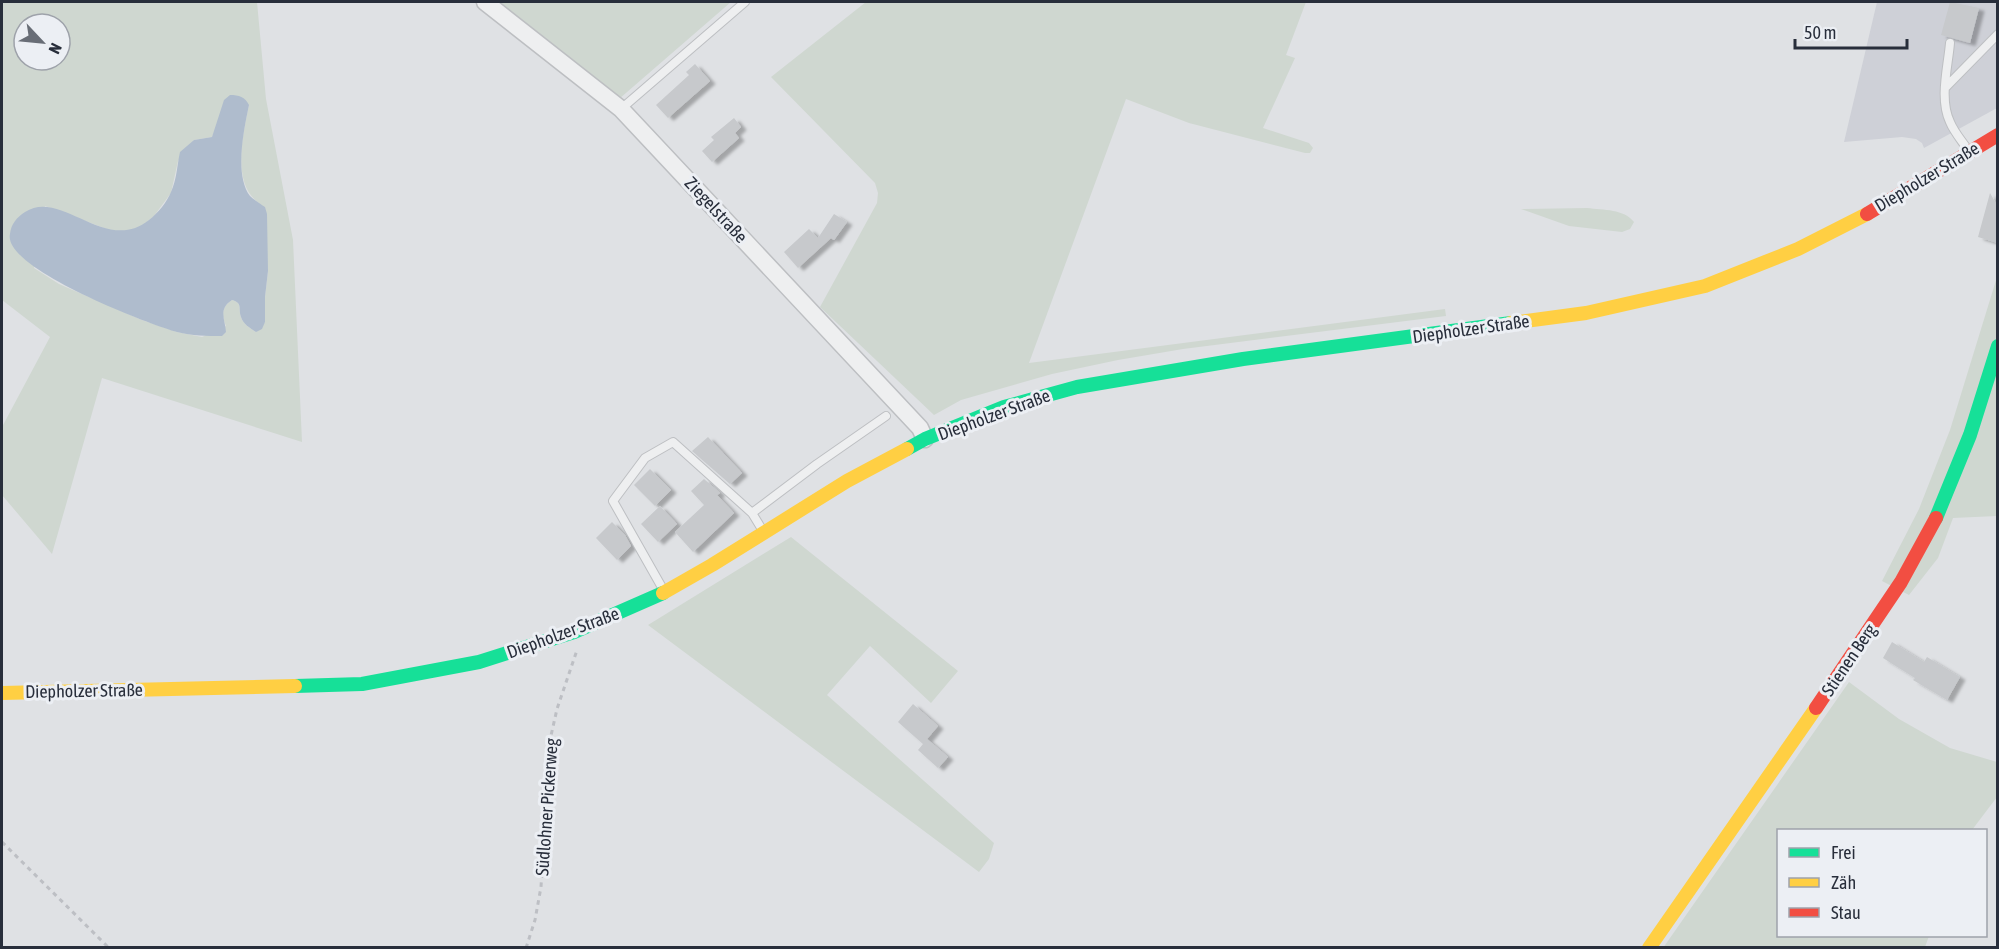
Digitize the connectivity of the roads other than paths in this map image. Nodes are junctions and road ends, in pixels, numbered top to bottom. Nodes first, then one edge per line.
1 (485, 2) edge
2 (745, 2) edge
3 (1998, 34) edge
4 (1950, 43) dead end
5 (1945, 89) junction
6 (621, 109) junction
7 (1998, 135) edge
8 (1970, 152) junction
9 (1998, 346) edge
10 (886, 416) dead end
11 (925, 439) junction
12 (752, 513) junction
13 (764, 532) junction
14 (664, 592) junction
15 (2, 693) edge
16 (1649, 948) edge

1 - 6 street, Ziegelstraße
2 - 6 lane
3 - 5 lane
4 - 5 lane
5 - 8 lane
6 - 11 street, Ziegelstraße
7 - 8 main road, Diepholzer Straße
8 - 11 main road, Diepholzer Straße
9 - 16 main road, Stienen Berg
10 - 12 lane
11 - 13 main road, Diepholzer Straße
12 - 13 lane
12 - 14 lane
13 - 14 main road, Diepholzer Straße
14 - 15 main road, Diepholzer Straße

